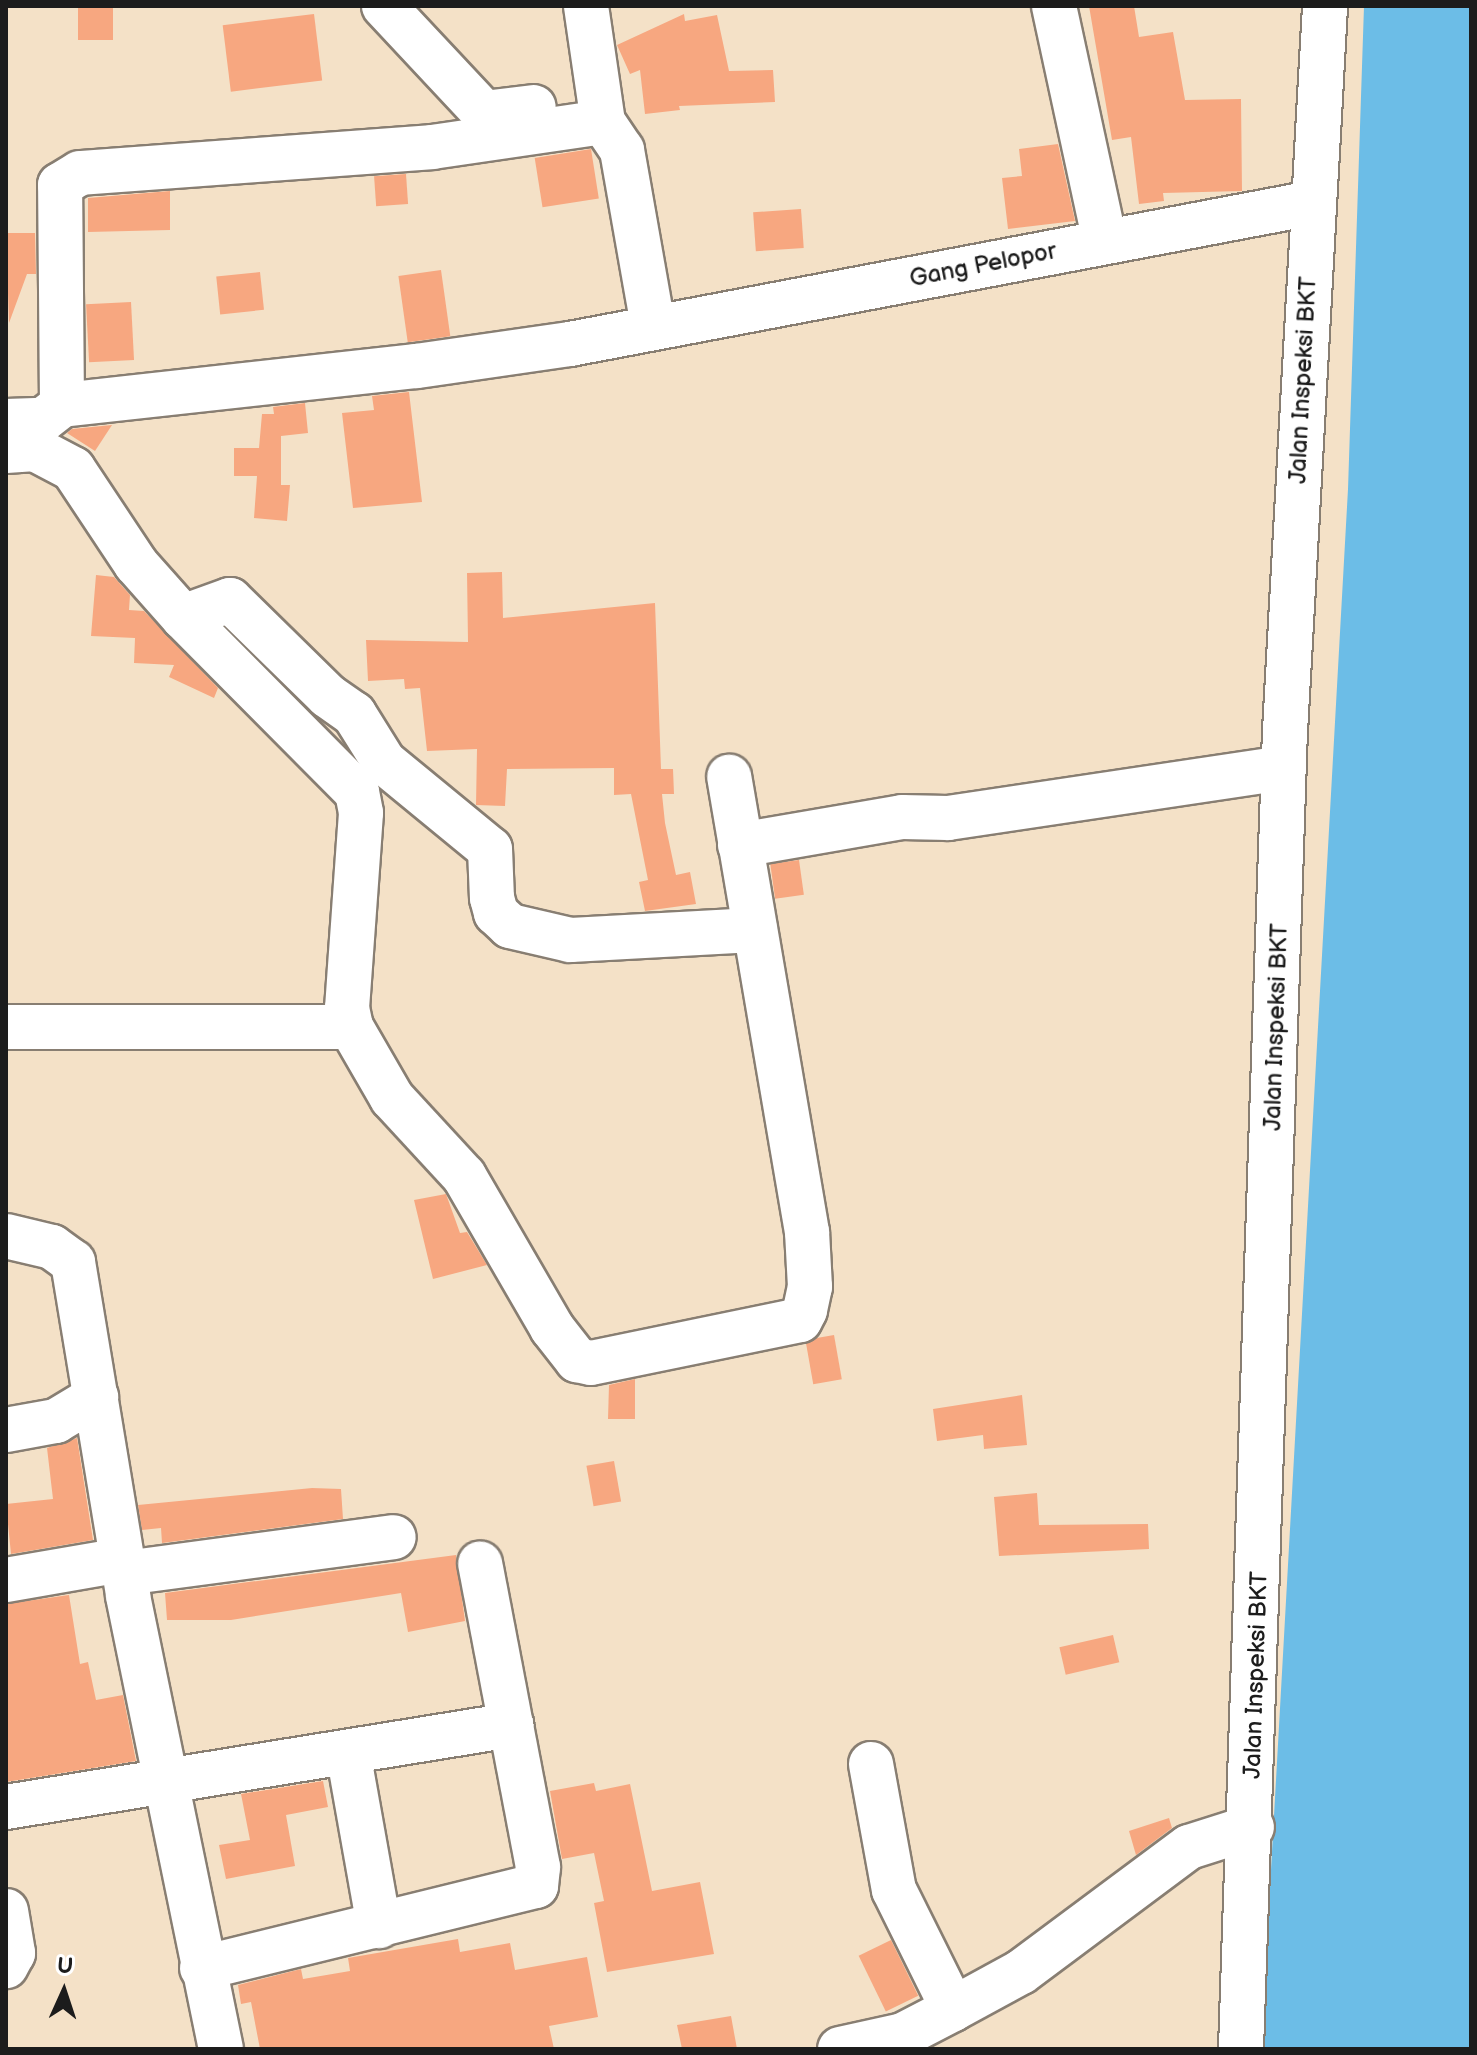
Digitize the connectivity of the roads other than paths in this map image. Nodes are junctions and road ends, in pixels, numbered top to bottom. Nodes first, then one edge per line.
1 (384, 6) edge
2 (586, 6) edge
3 (1054, 6) edge
4 (1324, 6) edge
5 (596, 122) junction
6 (1312, 203) junction
7 (1105, 242) junction
8 (653, 326) junction
9 (62, 405) junction
10 (6, 421) edge
11 (6, 451) edge
12 (183, 617) junction
13 (1283, 768) junction
14 (729, 777) dead end
15 (740, 845) junction
16 (755, 930) junction
17 (6, 1027) edge
18 (351, 1027) junction
19 (6, 1236) edge
20 (96, 1397) junction
21 (6, 1430) edge
22 (394, 1537) dead end
23 (480, 1564) dead end
24 (124, 1567) junction
25 (6, 1580) edge
26 (511, 1725) junction
27 (348, 1752) junction
28 (871, 1764) dead end
29 (165, 1782) junction
30 (6, 1807) edge
31 (1252, 1827) junction
32 (6, 1911) edge
33 (379, 1926) junction
34 (6, 1966) edge
35 (202, 1968) junction
36 (953, 2009) junction
37 (221, 2049) edge
38 (840, 2049) edge
39 (1241, 2049) edge

1 - 5 street
2 - 5 street
3 - 7 street
4 - 6 street, Jalan Inspeksi BKT
5 - 8 street
5 - 9 street
6 - 7 street, Gang Pelopor
6 - 13 street, Jalan Inspeksi BKT
7 - 8 street, Gang Pelopor
8 - 9 street, Gang Pelopor
9 - 10 street, Gang Pelopor
11 - 12 street
12 - 16 street
12 - 18 street
13 - 15 street
13 - 31 street, Jalan Inspeksi BKT
14 - 15 street
15 - 16 street
16 - 18 street
17 - 18 street
19 - 20 street
20 - 21 street
20 - 24 street
22 - 24 street
23 - 26 street
24 - 25 street
24 - 29 street
26 - 27 street
26 - 33 street
27 - 29 street
27 - 33 street
28 - 36 street
29 - 30 street
29 - 35 street
31 - 36 street
31 - 39 street, Jalan Inspeksi BKT
32 - 34 street
33 - 35 street
35 - 37 street
36 - 38 street

